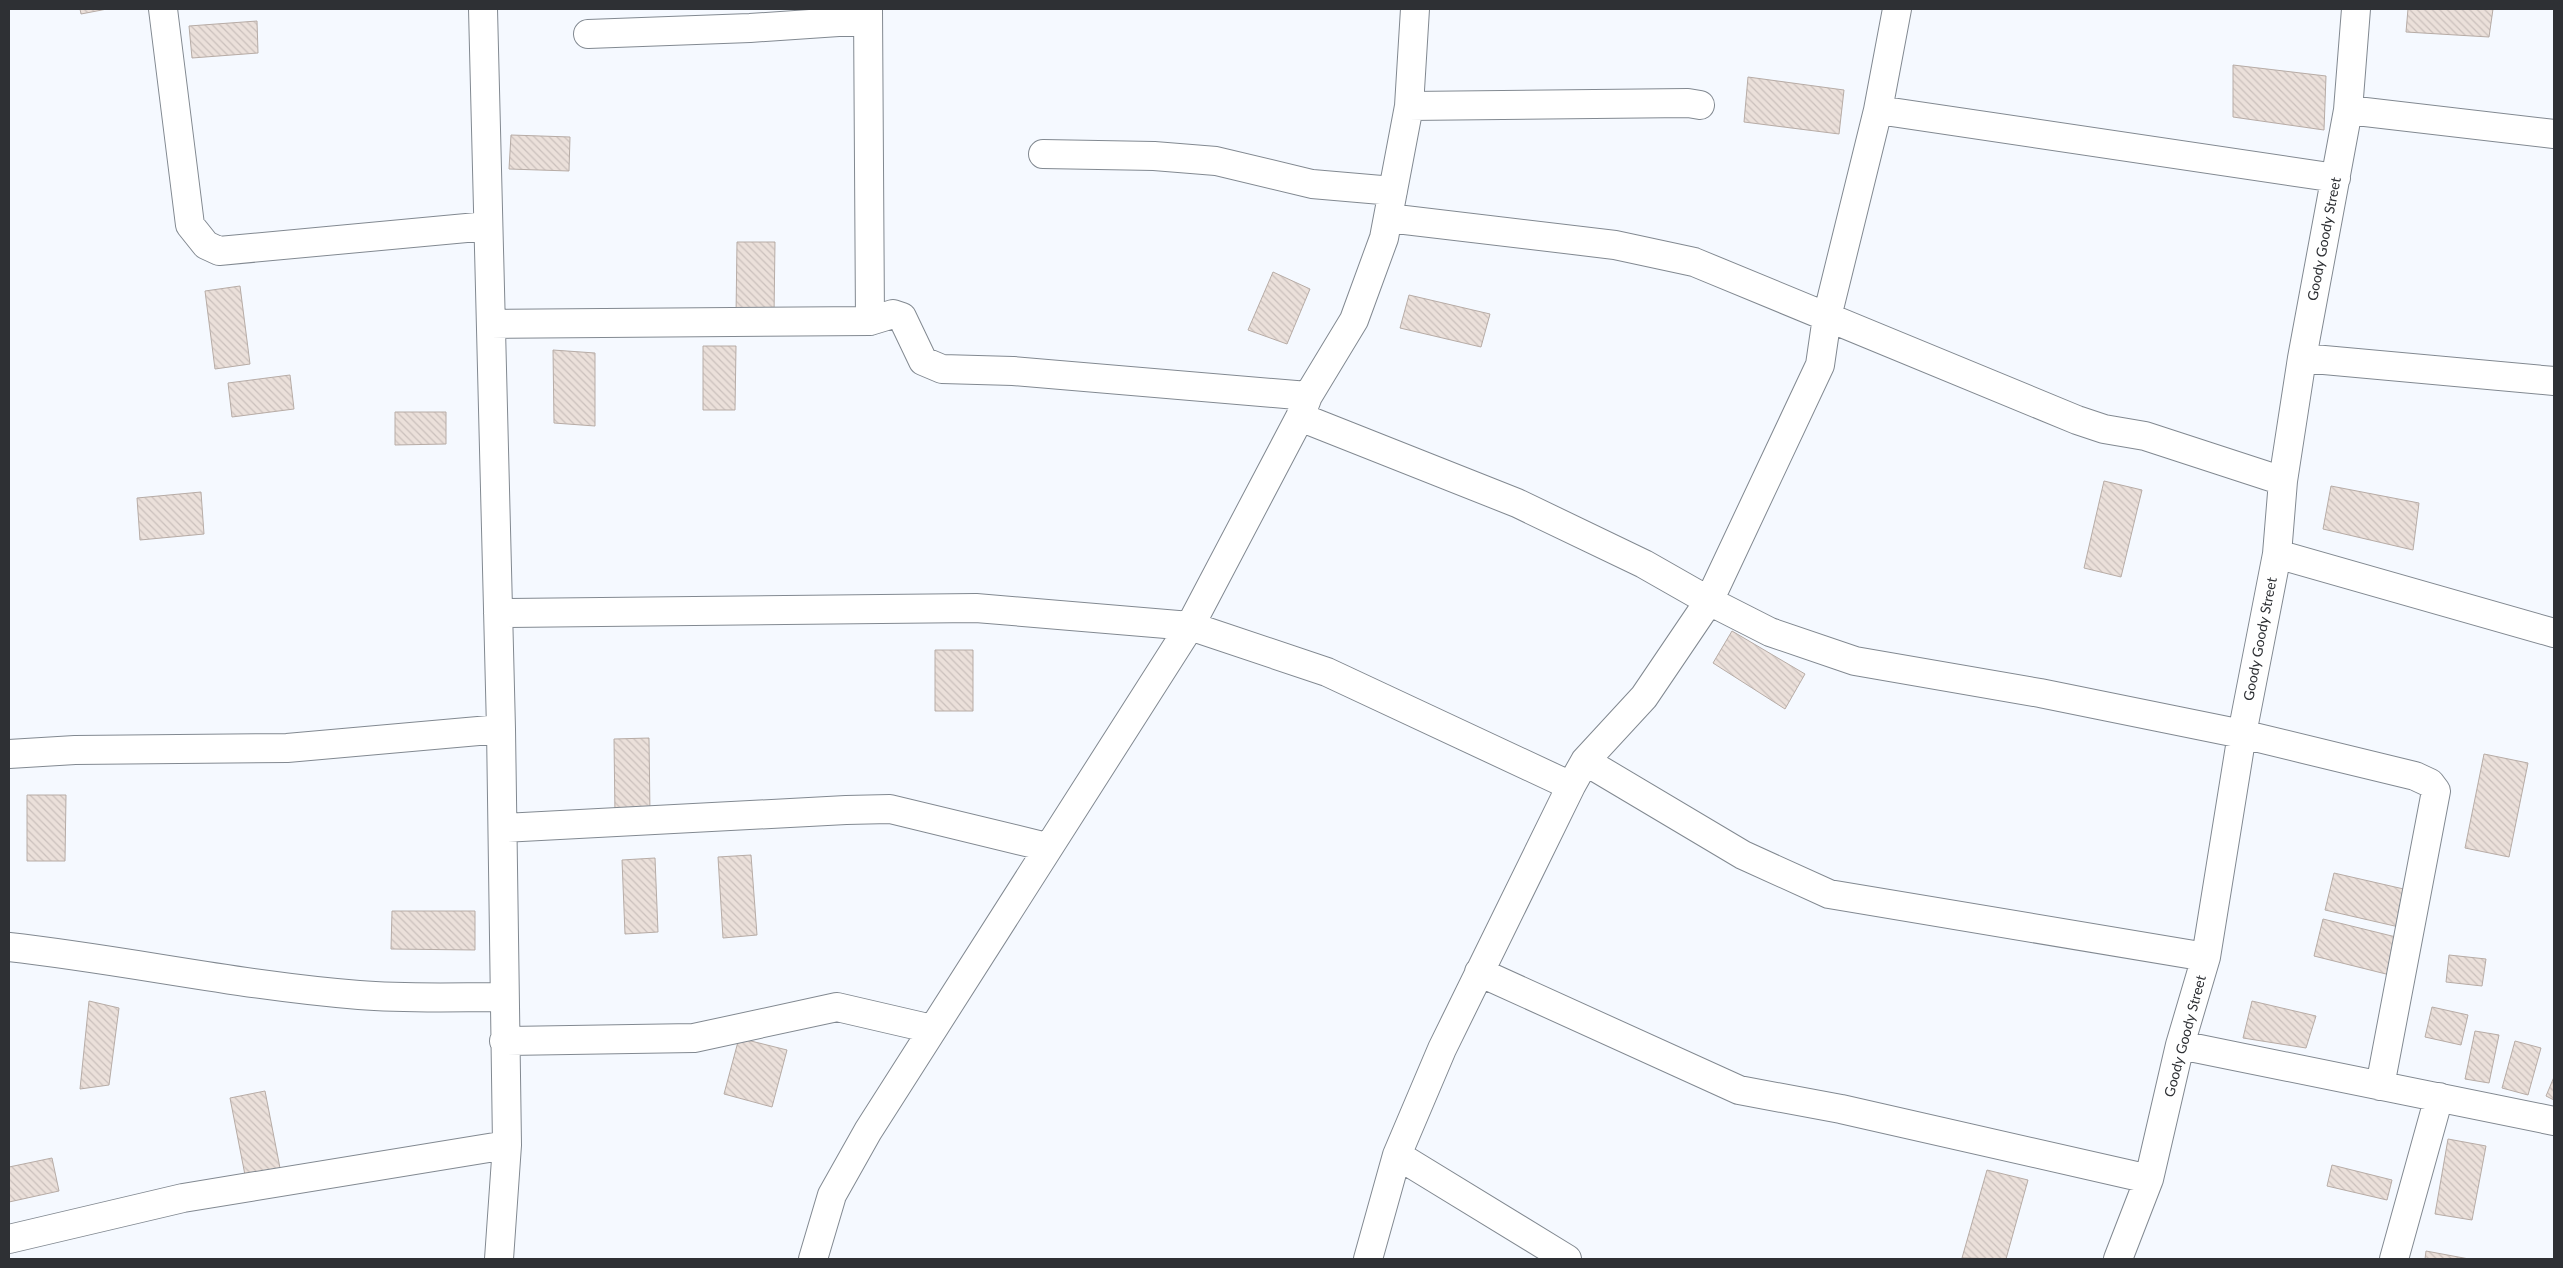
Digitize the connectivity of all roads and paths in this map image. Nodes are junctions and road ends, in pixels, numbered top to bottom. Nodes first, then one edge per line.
1 (163, 9) edge
2 (482, 9) edge
3 (1414, 9) edge
4 (1897, 9) edge
5 (2356, 9) edge
6 (868, 14) edge
7 (588, 34) dead end
8 (1700, 105) dead end
9 (1409, 106) junction
10 (1878, 110) junction
11 (2348, 110) junction
12 (2554, 134) edge
13 (1043, 154) dead end
14 (2336, 178) junction
15 (1393, 191) junction
16 (1388, 218) junction
17 (488, 226) junction
18 (1827, 317) junction
19 (870, 321) junction
20 (491, 324) junction
21 (2302, 358) junction
22 (2554, 381) edge
23 (1304, 407) junction
24 (2283, 481) junction
25 (2277, 554) junction
26 (1709, 601) junction
27 (498, 613) junction
28 (1190, 626) junction
29 (2554, 633) edge
30 (501, 729) junction
31 (2242, 734) junction
32 (9, 754) edge
33 (1585, 761) junction
34 (1571, 786) junction
35 (503, 828) junction
36 (1047, 847) junction
37 (9, 947) edge
38 (2206, 958) junction
39 (1479, 972) junction
40 (504, 997) junction
41 (932, 1029) junction
42 (504, 1041) junction
43 (2180, 1045) junction
44 (2380, 1086) junction
45 (2439, 1098) junction
46 (2554, 1121) edge
47 (507, 1145) junction
48 (1397, 1155) junction
49 (2150, 1179) junction
50 (9, 1239) edge
51 (499, 1259) edge
52 (813, 1259) edge
53 (1368, 1259) edge
54 (1566, 1259) edge
55 (2118, 1259) edge
56 (2394, 1259) edge

1 - 17 street
2 - 17 street
3 - 9 street
4 - 10 street
5 - 11 street, Goody Goody Street
6 - 7 street
6 - 19 street
8 - 9 street
9 - 15 street
10 - 14 street
10 - 18 street
11 - 12 street
11 - 14 street, Goody Goody Street
13 - 15 street
14 - 21 street, Goody Goody Street
15 - 16 street
16 - 18 street
16 - 23 street
17 - 20 street
18 - 24 street
18 - 26 street
19 - 20 street
19 - 23 street
20 - 27 street
21 - 22 street
21 - 24 street, Goody Goody Street
23 - 26 street
23 - 28 street
24 - 25 street, Goody Goody Street
25 - 29 street
25 - 31 street, Goody Goody Street
26 - 31 street
26 - 33 street
27 - 28 street
27 - 30 street
28 - 34 street
28 - 36 street
30 - 32 street
30 - 35 street
31 - 38 street, Goody Goody Street
31 - 44 street
33 - 34 street
33 - 38 street
34 - 39 street
35 - 36 street
35 - 40 street
36 - 41 street
37 - 40 street
38 - 43 street, Goody Goody Street
39 - 48 street
39 - 49 street
40 - 42 street
41 - 42 street
41 - 52 street
42 - 47 street
43 - 44 street
43 - 49 street, Goody Goody Street
44 - 45 street
45 - 46 street
45 - 56 street
47 - 50 street
47 - 51 street
48 - 53 street
48 - 54 street
49 - 55 street, Goody Goody Street

